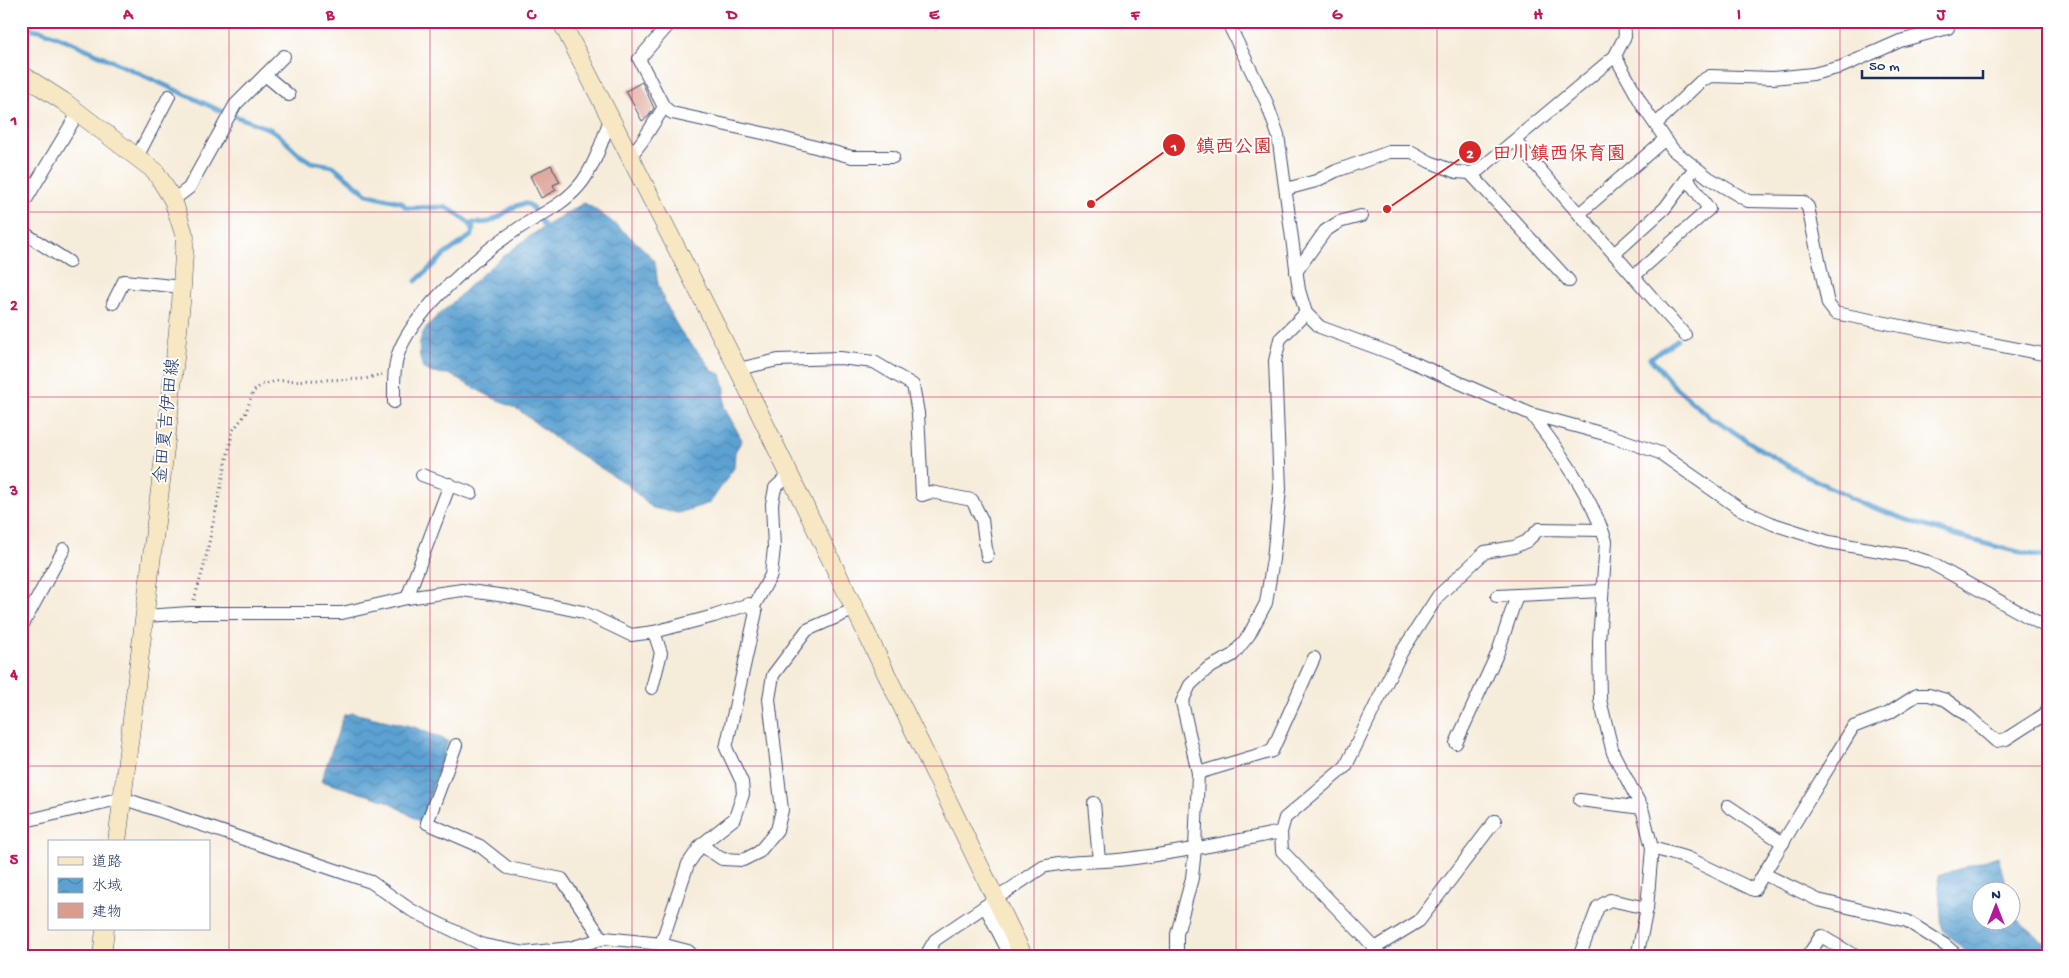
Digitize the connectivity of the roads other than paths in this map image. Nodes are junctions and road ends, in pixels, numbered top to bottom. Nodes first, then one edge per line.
1 (561, 21) edge
2 (672, 21) edge
3 (1227, 21) edge
4 (1624, 21) edge
5 (1948, 28) dead end
6 (284, 56) dead end
7 (1615, 56) junction
8 (21, 74) edge
9 (265, 75) junction
10 (289, 95) dead end
11 (169, 96) dead end
12 (664, 107) junction
13 (78, 112) junction
14 (610, 119) junction
15 (1656, 124) junction
16 (1666, 139) junction
17 (1514, 140) junction
18 (137, 157) junction
19 (630, 157) junction
20 (893, 157) dead end
21 (1695, 168) junction
22 (1470, 173) junction
23 (1687, 178) junction
24 (1286, 189) junction
25 (173, 200) junction
26 (21, 208) edge
27 (1579, 214) junction
28 (1361, 216) dead end
29 (21, 231) edge
30 (1614, 254) junction
31 (69, 262) dead end
32 (1296, 272) junction
33 (1634, 276) junction
34 (1569, 281) dead end
35 (182, 287) junction
36 (113, 303) dead end
37 (1306, 313) junction
38 (1685, 335) dead end
39 (2048, 354) edge
40 (738, 370) junction
41 (394, 402) dead end
42 (1531, 414) junction
43 (789, 474) junction
44 (422, 475) dead end
45 (450, 484) junction
46 (471, 493) dead end
47 (1602, 530) junction
48 (64, 549) dead end
49 (987, 556) dead end
50 (1602, 591) junction
51 (1518, 595) junction
52 (1497, 596) dead end
53 (407, 598) junction
54 (753, 608) junction
55 (855, 610) junction
56 (145, 616) junction
57 (21, 628) edge
58 (2048, 628) edge
59 (654, 632) junction
60 (1314, 658) dead end
61 (652, 688) dead end
62 (2048, 708) edge
63 (1456, 743) dead end
64 (456, 745) dead end
65 (1198, 773) junction
66 (122, 798) junction
67 (1580, 800) dead end
68 (1094, 803) dead end
69 (1728, 806) dead end
70 (1642, 808) junction
71 (1495, 822) dead end
72 (22, 823) edge
73 (1281, 832) junction
74 (117, 840) edge
75 (1783, 843) junction
76 (701, 846) junction
77 (1652, 848) junction
78 (1195, 849) junction
79 (1099, 861) junction
80 (1764, 874) junction
81 (990, 902) junction
82 (1646, 908) junction
83 (105, 930) edge
84 (602, 939) junction
85 (661, 944) junction
86 (1374, 952) edge
87 (102, 957) edge
88 (694, 957) edge
89 (928, 957) edge
90 (1011, 957) edge
91 (1024, 957) edge
92 (1177, 957) edge
93 (1579, 957) edge
94 (1637, 957) edge
95 (1807, 957) edge
96 (1857, 957) edge
97 (1959, 957) edge

1 - 14 street
2 - 12 street
3 - 24 street
4 - 7 street
5 - 15 street
6 - 9 street
7 - 15 street
7 - 17 street
8 - 13 street, 金田夏吉伊田線
9 - 10 street
9 - 25 street
11 - 18 street
12 - 19 street
12 - 20 street
13 - 18 street, 金田夏吉伊田線
13 - 26 street
14 - 19 street
14 - 41 street
15 - 16 street
16 - 21 street
16 - 27 street
17 - 22 street
17 - 27 street
18 - 25 street, 金田夏吉伊田線
19 - 40 street
21 - 23 street
21 - 39 street
22 - 24 street
22 - 34 street
23 - 30 street
23 - 33 street
24 - 32 street
25 - 35 street, 金田夏吉伊田線
27 - 30 street
28 - 32 street
29 - 31 street
30 - 33 street
32 - 37 street
33 - 38 street
35 - 36 street
35 - 56 street, 金田夏吉伊田線
37 - 42 street
37 - 65 street
40 - 43 street
40 - 49 street
42 - 47 street
42 - 58 street
43 - 54 street
43 - 55 street
44 - 45 street
45 - 46 street
45 - 53 street
47 - 50 street
47 - 73 street
48 - 57 street
50 - 51 street
50 - 70 street
51 - 52 street
51 - 63 street
53 - 56 street
53 - 59 street
54 - 59 street
54 - 76 street
55 - 76 street
55 - 81 street
56 - 66 street, 金田夏吉伊田線
59 - 61 street
60 - 65 street
62 - 75 street
64 - 84 street
65 - 78 street
66 - 72 street
66 - 74 street, 金田夏吉伊田線
66 - 84 street
67 - 70 street
68 - 79 street
69 - 75 street
70 - 77 street
71 - 86 street
73 - 78 street
73 - 86 street
75 - 80 street
76 - 85 street
77 - 80 street
77 - 82 street
78 - 79 street
78 - 92 street
79 - 81 street
80 - 97 street
81 - 89 street
81 - 90 street
81 - 91 street
82 - 93 street
82 - 94 street
83 - 87 street
84 - 85 street
85 - 88 street
95 - 96 street

